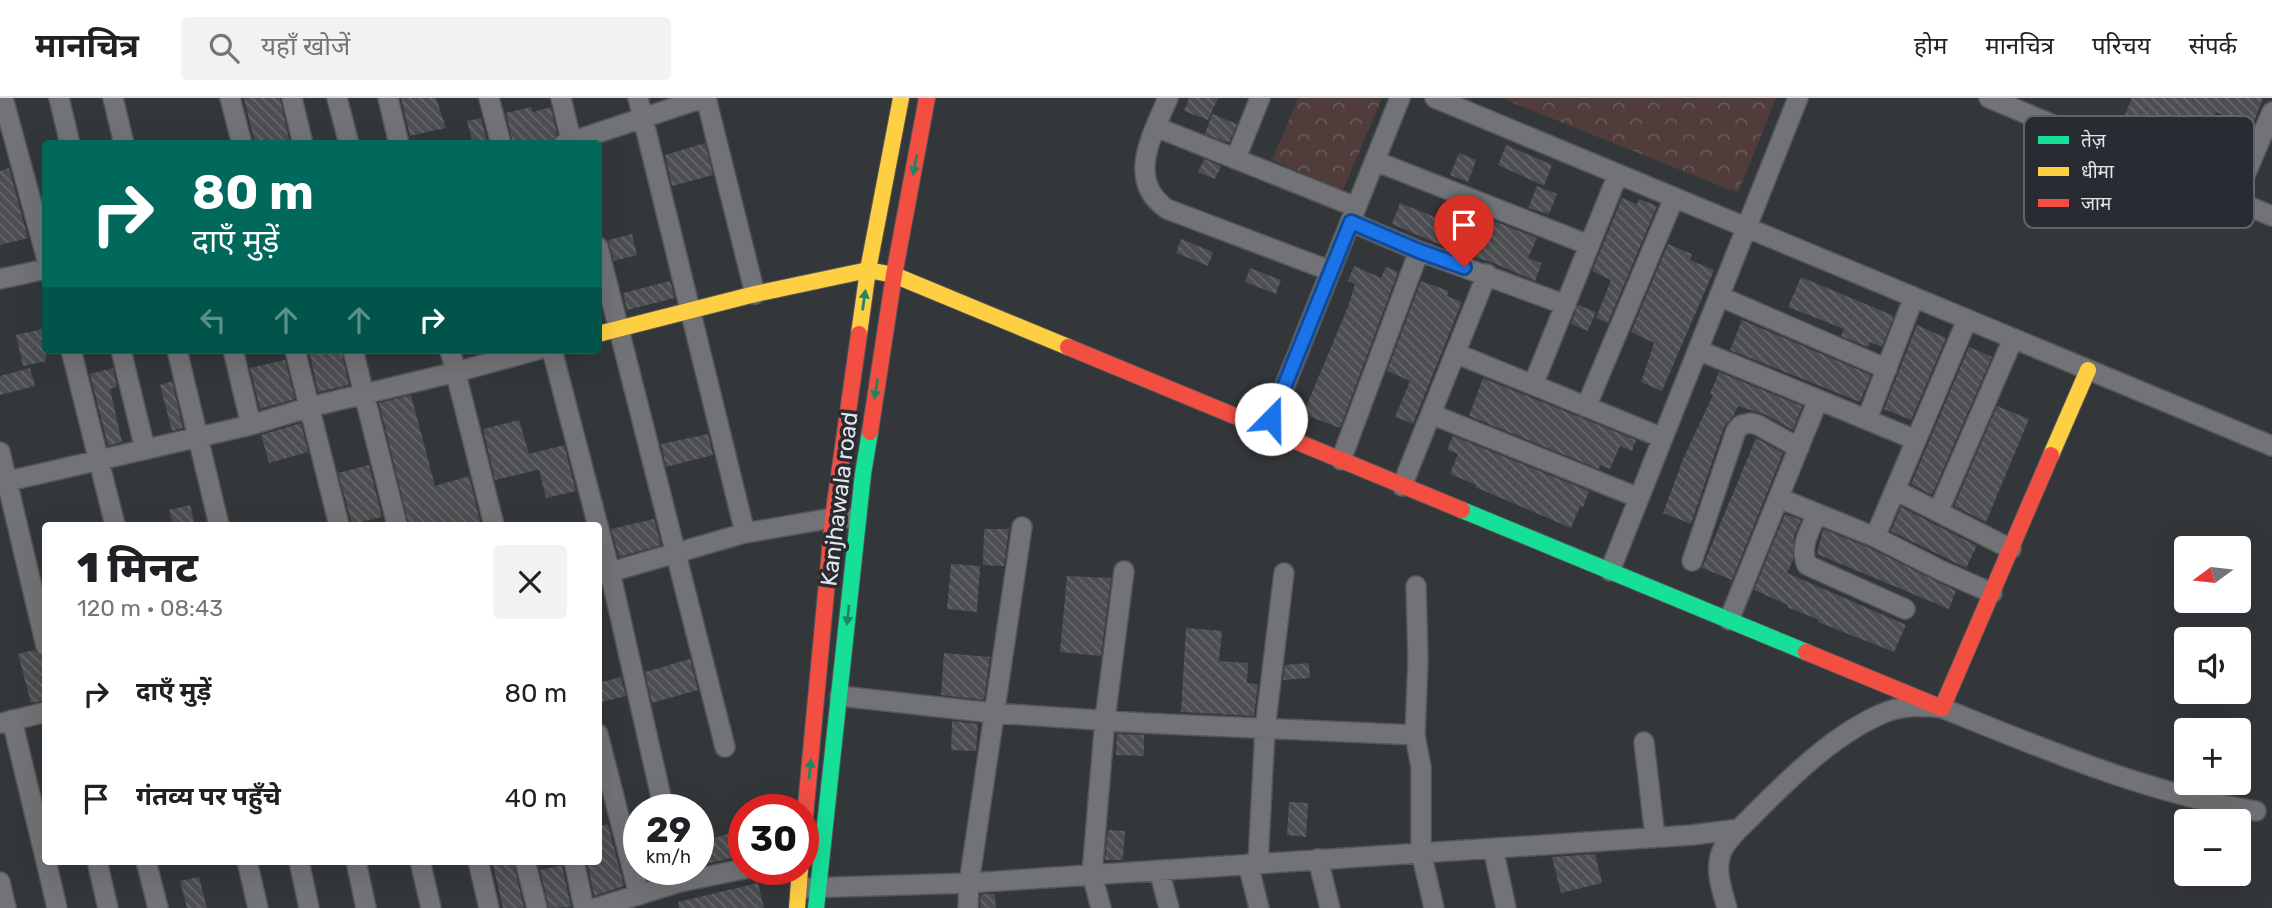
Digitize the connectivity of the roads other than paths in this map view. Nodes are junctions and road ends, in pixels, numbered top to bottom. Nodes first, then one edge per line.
1 (3, 98) edge
2 (59, 98) edge
3 (113, 98) edge
4 (230, 98) edge
5 (292, 98) edge
6 (337, 98) edge
7 (388, 98) edge
8 (489, 98) edge
9 (561, 98) edge
10 (705, 98) edge
11 (901, 98) edge
12 (927, 98) edge
13 (1168, 98) edge
14 (1260, 98) edge
15 (1400, 98) edge
16 (1435, 98) edge
17 (1798, 98) edge
18 (2001, 100) edge
19 (641, 107) edge
20 (2272, 112) edge
21 (2038, 116) edge
22 (1156, 127) junction
23 (69, 140) edge
24 (123, 140) edge
25 (241, 140) edge
26 (302, 140) edge
27 (348, 140) edge
28 (398, 140) edge
29 (500, 140) edge
30 (568, 140) edge
31 (575, 140) edge
32 (2254, 154) edge
33 (1236, 158) junction
34 (1375, 161) junction
35 (1618, 174) junction
36 (1674, 198) junction
37 (2254, 209) edge
38 (1354, 215) junction
39 (2272, 216) edge
40 (1746, 228) junction
41 (42, 242) edge
42 (1590, 245) junction
43 (1419, 251) junction
44 (602, 262) edge
45 (42, 270) edge
46 (868, 270) junction
47 (1331, 271) junction
48 (1486, 274) junction
49 (894, 275) junction
50 (0, 279) edge
51 (755, 294) junction
52 (1720, 296) junction
53 (1914, 298) junction
54 (1566, 305) junction
55 (690, 310) junction
56 (1967, 320) junction
57 (619, 328) junction
58 (602, 333) edge
59 (2013, 338) junction
60 (1698, 350) junction
61 (1455, 353) junction
62 (72, 354) edge
63 (122, 354) edge
64 (178, 354) edge
65 (234, 354) edge
66 (296, 354) edge
67 (354, 354) edge
68 (451, 354) edge
69 (522, 354) edge
70 (553, 354) edge
71 (1887, 369) junction
72 (2088, 370) junction
73 (456, 372) junction
74 (1533, 385) junction
75 (364, 393) junction
76 (1818, 400) junction
77 (310, 407) junction
78 (1586, 407) junction
79 (1431, 414) junction
80 (1867, 419) junction
81 (251, 425) junction
82 (1267, 430) junction
83 (199, 438) junction
84 (1663, 439) junction
85 (1916, 440) junction
86 (2272, 446) edge
87 (1799, 448) junction
88 (145, 449) junction
89 (0, 452) edge
90 (100, 459) junction
91 (1341, 460) junction
92 (4, 482) edge
93 (1402, 485) junction
94 (1895, 490) junction
95 (1639, 498) junction
96 (1779, 498) junction
97 (1938, 512) junction
98 (1817, 514) junction
99 (833, 518) junction
100 (858, 519) junction
101 (114, 522) edge
102 (218, 522) edge
103 (338, 522) edge
104 (396, 522) edge
105 (493, 522) edge
106 (592, 522) edge
107 (1022, 527) dead end
108 (745, 533) junction
109 (1875, 537) junction
110 (2011, 549) junction
111 (678, 554) junction
112 (1692, 561) dead end
113 (1124, 571) dead end
114 (1610, 571) junction
115 (1284, 573) dead end
116 (604, 574) edge
117 (1416, 586) dead end
118 (1992, 593) junction
119 (1905, 608) dead end
120 (1729, 620) junction
121 (42, 630) edge
122 (840, 696) junction
123 (1942, 708) junction
124 (42, 713) edge
125 (993, 713) junction
126 (1105, 719) junction
127 (6, 722) edge
128 (1265, 729) junction
129 (1415, 735) junction
130 (1644, 742) dead end
131 (725, 747) dead end
132 (602, 750) edge
133 (660, 794) edge
134 (807, 794) edge
135 (2256, 811) dead end
136 (1740, 829) junction
137 (1655, 837) junction
138 (42, 847) edge
139 (1493, 848) junction
140 (1421, 852) junction
141 (1318, 859) junction
142 (1253, 864) junction
143 (47, 865) edge
144 (98, 865) edge
145 (147, 865) edge
146 (248, 865) edge
147 (300, 865) edge
148 (357, 865) edge
149 (421, 865) edge
150 (479, 865) edge
151 (526, 865) edge
152 (575, 865) edge
153 (1159, 870) junction
154 (1092, 874) junction
155 (0, 882) edge
156 (969, 883) junction
157 (660, 885) edge
158 (804, 889) edge
159 (639, 895) junction
160 (6, 908) edge
161 (57, 908) edge
162 (108, 908) edge
163 (158, 908) edge
164 (258, 908) edge
165 (309, 908) edge
166 (366, 908) edge
167 (431, 908) edge
168 (489, 908) edge
169 (537, 908) edge
170 (584, 908) edge
171 (596, 908) edge
172 (817, 908) edge
173 (968, 908) edge
174 (1101, 908) edge
175 (1169, 908) edge
176 (1259, 908) edge
177 (1330, 908) edge
178 (1434, 908) edge
179 (1506, 908) edge
180 (1727, 908) edge

1 - 41 street
2 - 23 street
3 - 24 street
4 - 25 street
5 - 26 street
6 - 27 street
7 - 28 street
8 - 29 street
9 - 30 street
10 - 19 street
10 - 51 street
11 - 46 street, Kanjhawala road
12 -> 49 street, Kanjhawala road
13 - 22 street
14 - 33 street
15 - 34 street
16 - 35 street
17 - 40 street
18 - 21 street
19 - 31 street
19 - 55 street
20 - 32 street
22 - 33 street
22 - 47 street
33 - 38 street
34 - 38 street
34 - 42 street
35 - 36 street
35 - 42 street
36 - 40 street
36 - 78 street
37 - 39 street
38 - 43 street
38 - 47 street
40 - 52 street
40 - 53 street
42 - 54 street
43 - 48 street
43 - 91 street
44 - 57 street
45 - 50 street
46 - 49 street
46 - 51 street
99 -> 46 street, Kanjhawala road
47 - 82 street
48 - 54 street
48 - 61 street
49 - 82 street
49 -> 100 street, Kanjhawala road
51 - 55 street
52 - 60 street
52 - 71 street
53 - 56 street
53 - 71 street
54 - 74 street
55 - 57 street
55 - 108 street
56 - 59 street
56 - 85 street
57 - 58 street
57 - 111 street
59 - 72 street
59 - 97 street
60 - 76 street
60 - 84 street
61 - 74 street
61 - 79 street
62 - 90 street
63 - 88 street
64 - 83 street
65 - 81 street
66 - 77 street
67 - 75 street
68 - 73 street
69 - 73 street
70 - 106 street
71 - 80 street
72 - 86 street
72 - 110 street
73 - 75 street
73 - 105 street
74 - 78 street
75 - 77 street
75 - 104 street
76 - 80 street
76 - 87 street
77 - 81 street
77 - 103 street
78 - 84 street
79 - 93 street
79 - 95 street
80 - 85 street
81 - 83 street
82 - 91 street
83 - 88 street
83 - 102 street
84 - 95 street
85 - 94 street
87 - 96 street
87 - 112 street
88 - 90 street
89 - 92 street
90 - 92 street
90 - 101 street
91 - 93 street
92 - 121 street
93 - 114 street
94 - 97 street
94 - 109 street
95 - 114 street
96 - 98 street
96 - 120 street
97 - 110 street
98 - 109 street
98 - 119 street
99 - 100 street
99 - 108 street
134 -> 99 street, Kanjhawala road
100 -> 122 street, Kanjhawala road
107 - 125 street
108 - 111 street
109 - 118 street
110 - 118 street
111 - 116 street
111 - 131 street
113 - 126 street
114 - 120 street
115 - 128 street
116 - 133 street
117 - 129 street
118 - 123 street
120 - 123 street
122 - 125 street
122 - 158 street, Kanjhawala road
123 - 135 street
123 - 136 street
124 - 127 street
125 - 126 street
125 - 156 street
126 - 128 street
126 - 154 street
127 - 138 street
128 - 129 street
128 - 142 street
129 - 140 street
130 - 137 street
132 - 159 street
136 - 137 street
136 - 180 street
137 - 139 street
139 - 140 street
139 - 179 street
140 - 141 street
140 - 178 street
141 - 142 street
141 - 177 street
142 - 153 street
142 - 176 street
143 - 161 street
144 - 162 street
145 - 163 street
146 - 164 street
147 - 165 street
148 - 166 street
149 - 167 street
150 - 168 street
151 - 169 street
152 - 170 street
153 - 154 street
153 - 175 street
154 - 156 street
154 - 174 street
155 - 160 street
156 - 158 street
156 - 173 street
157 - 159 street
158 - 172 street, Kanjhawala road
159 - 171 street

